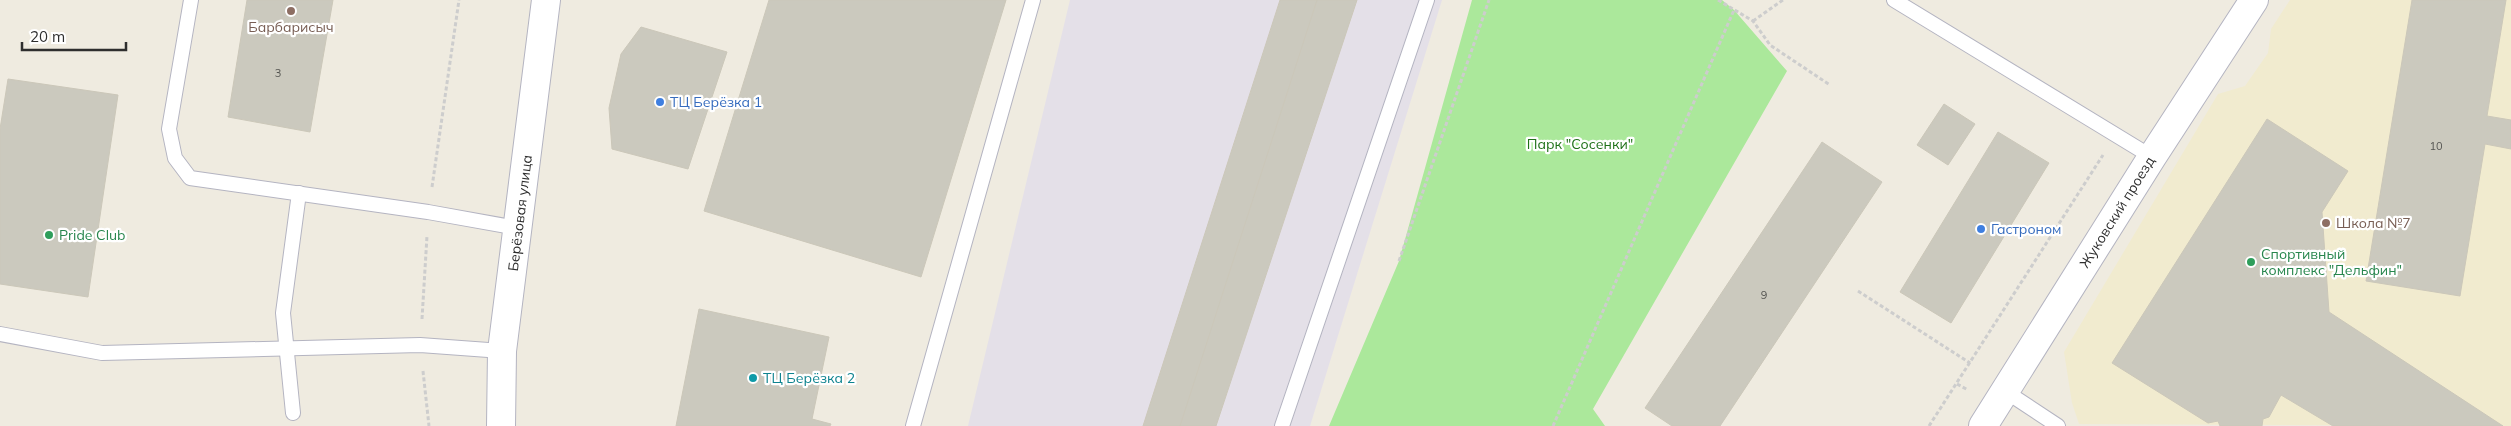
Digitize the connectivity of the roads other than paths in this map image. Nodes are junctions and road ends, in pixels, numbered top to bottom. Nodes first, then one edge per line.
1 (191, 0) edge
2 (546, 0) edge
3 (1033, 0) edge
4 (1427, 0) edge
5 (1894, 0) edge
6 (2254, 0) edge
7 (2152, 157) junction
8 (299, 194) junction
9 (517, 228) junction
10 (0, 334) edge
11 (286, 348) junction
12 (502, 351) junction
13 (2005, 391) junction
14 (293, 413) dead end
15 (501, 426) edge
16 (913, 426) edge
17 (1282, 426) edge
18 (1983, 426) edge
19 (2058, 426) edge

1 - 8 lane
2 - 9 street, Берёзовая улица
3 - 16 lane
4 - 17 lane
5 - 7 lane
6 - 7 street, Жуковский проезд
7 - 13 street, Жуковский проезд
8 - 9 lane
8 - 11 lane
9 - 12 street, Берёзовая улица
10 - 11 lane
11 - 12 lane
11 - 14 lane
12 - 15 street, Берёзовая улица
13 - 18 street, Жуковский проезд
13 - 19 lane

